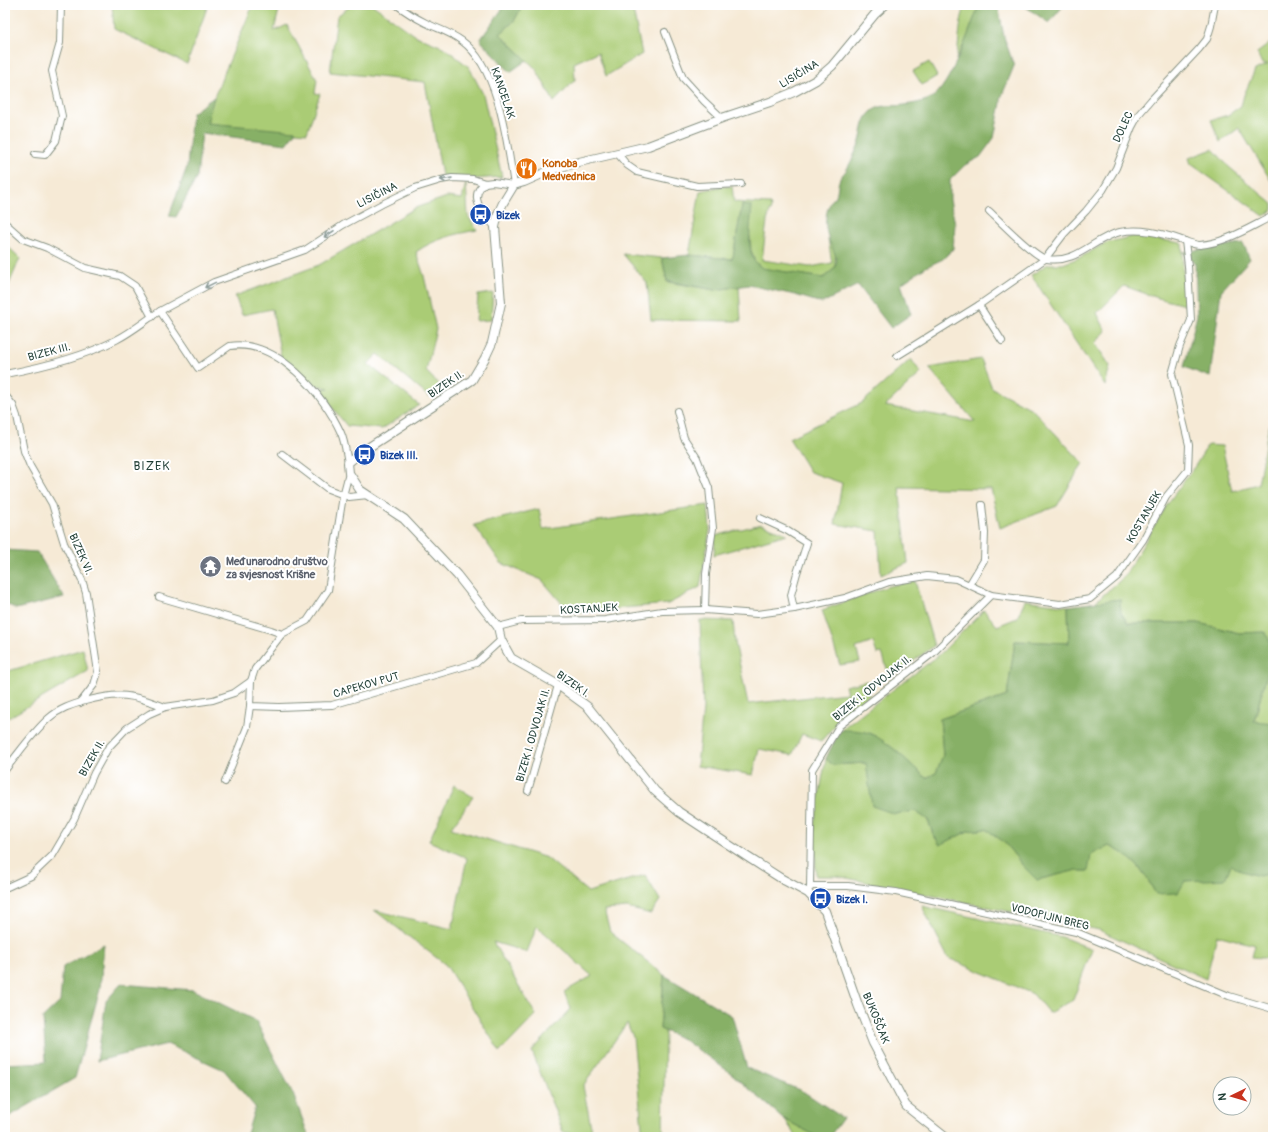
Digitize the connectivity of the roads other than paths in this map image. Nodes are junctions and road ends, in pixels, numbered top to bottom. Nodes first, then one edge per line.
1 (61, 5) edge
2 (398, 5) edge
3 (885, 5) edge
4 (1215, 5) edge
5 (665, 32) dead end
6 (722, 118) junction
7 (617, 153) junction
8 (35, 154) dead end
9 (485, 183) junction
10 (742, 184) dead end
11 (514, 185) junction
12 (989, 210) dead end
13 (1273, 216) edge
14 (5, 223) edge
15 (495, 227) junction
16 (1185, 241) junction
17 (1045, 259) junction
18 (979, 305) junction
19 (160, 311) junction
20 (152, 316) junction
21 (1002, 342) dead end
22 (897, 356) dead end
23 (5, 374) edge
24 (5, 395) edge
25 (677, 411) dead end
26 (282, 454) dead end
27 (348, 463) junction
28 (350, 473) junction
29 (343, 496) junction
30 (368, 496) junction
31 (982, 505) dead end
32 (760, 518) dead end
33 (968, 585) junction
34 (991, 595) junction
35 (159, 597) dead end
36 (794, 609) junction
37 (705, 610) junction
38 (498, 627) junction
39 (282, 634) junction
40 (501, 640) junction
41 (251, 681) junction
42 (558, 685) junction
43 (80, 703) junction
44 (250, 706) junction
45 (166, 707) junction
46 (5, 770) edge
47 (225, 782) dead end
48 (528, 791) dead end
49 (5, 888) edge
50 (810, 889) junction
51 (1273, 1009) edge
52 (945, 1137) edge

1 - 8 street
2 - 11 street, KANCELAK
3 - 6 street, LISIČINA
4 - 17 street, DOLEC
5 - 6 street
6 - 7 street, LISIČINA
7 - 10 street
7 - 11 street, LISIČINA
9 - 11 street, LISIČINA
9 - 15 street
9 -> 19 street, LISIČINA
11 - 15 street, BIZEK II.
12 - 17 street
13 - 16 street
14 - 20 street
15 - 27 street, BIZEK II.
16 - 17 street
16 - 34 street, KOSTANJEK
17 - 18 street, DOLEC
18 - 21 street
18 - 22 street, DOLEC
19 - 20 street, BIZEK III.
19 - 27 street
20 - 23 street, BIZEK III.
24 - 43 street, BIZEK VI.
25 - 37 street
26 - 29 street
27 - 28 street
28 - 29 street
28 - 30 street, BIZEK I.
29 - 30 street
29 - 39 street
30 - 38 street, BIZEK I.
31 - 33 street
32 - 36 street
33 - 34 street, KOSTANJEK
33 - 36 street, KOSTANJEK
34 - 50 street, BIZEK I. ODVOJAK II.
35 - 39 street
36 - 37 street, KOSTANJEK
37 - 38 street, KOSTANJEK
38 - 40 street, BIZEK I.
39 - 41 street
40 - 42 street, BIZEK I.
40 - 44 street, CAPEKOV PUT
41 - 44 street
41 - 45 street, BIZEK II.
42 - 48 street, BIZEK I. ODVOJAK II.
42 - 50 street, BIZEK I.
43 - 45 street
43 - 46 street
44 - 47 street
45 - 49 street, BIZEK II.
50 - 51 street, VODOPIJIN BREG
50 - 52 street, BUKOŠČAK

